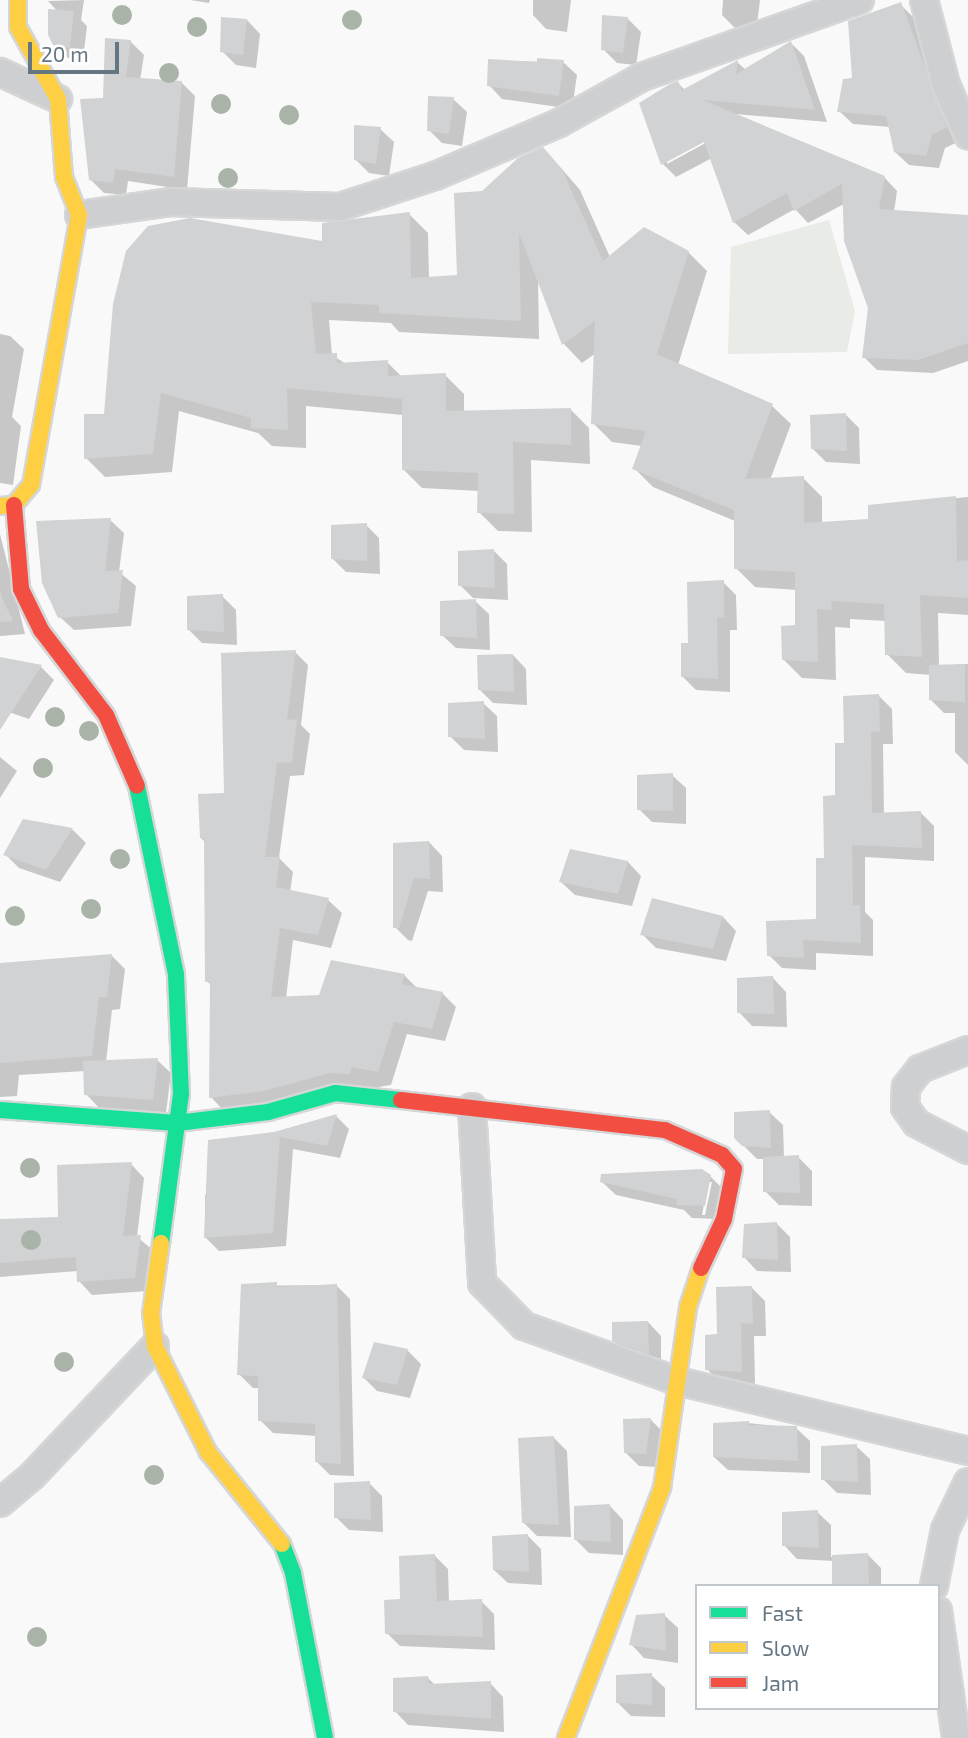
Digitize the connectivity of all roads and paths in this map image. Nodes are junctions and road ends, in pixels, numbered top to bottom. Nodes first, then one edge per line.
1 (18, 0) edge
2 (860, 0) edge
3 (924, 0) edge
4 (0, 72) edge
5 (58, 99) junction
6 (968, 135) edge
7 (79, 215) junction
8 (7, 506) edge
9 (968, 1050) edge
10 (472, 1107) junction
11 (0, 1110) edge
12 (177, 1123) junction
13 (968, 1150) edge
14 (155, 1346) junction
15 (677, 1381) junction
16 (968, 1451) edge
17 (968, 1482) edge
18 (0, 1503) edge
19 (934, 1584) edge
20 (940, 1622) edge
21 (960, 1735) edge
22 (325, 1738) edge
23 (566, 1738) edge

1 - 5 street
2 - 7 street
3 - 6 street
4 - 5 street
5 - 7 street
7 - 8 street
8 - 12 street
9 - 13 street
10 - 12 street
10 - 15 street
10 - 15 street
11 - 12 street
12 - 14 street
14 - 18 street
14 - 22 street
15 - 16 street
15 - 23 street
17 - 19 street
20 - 21 street

